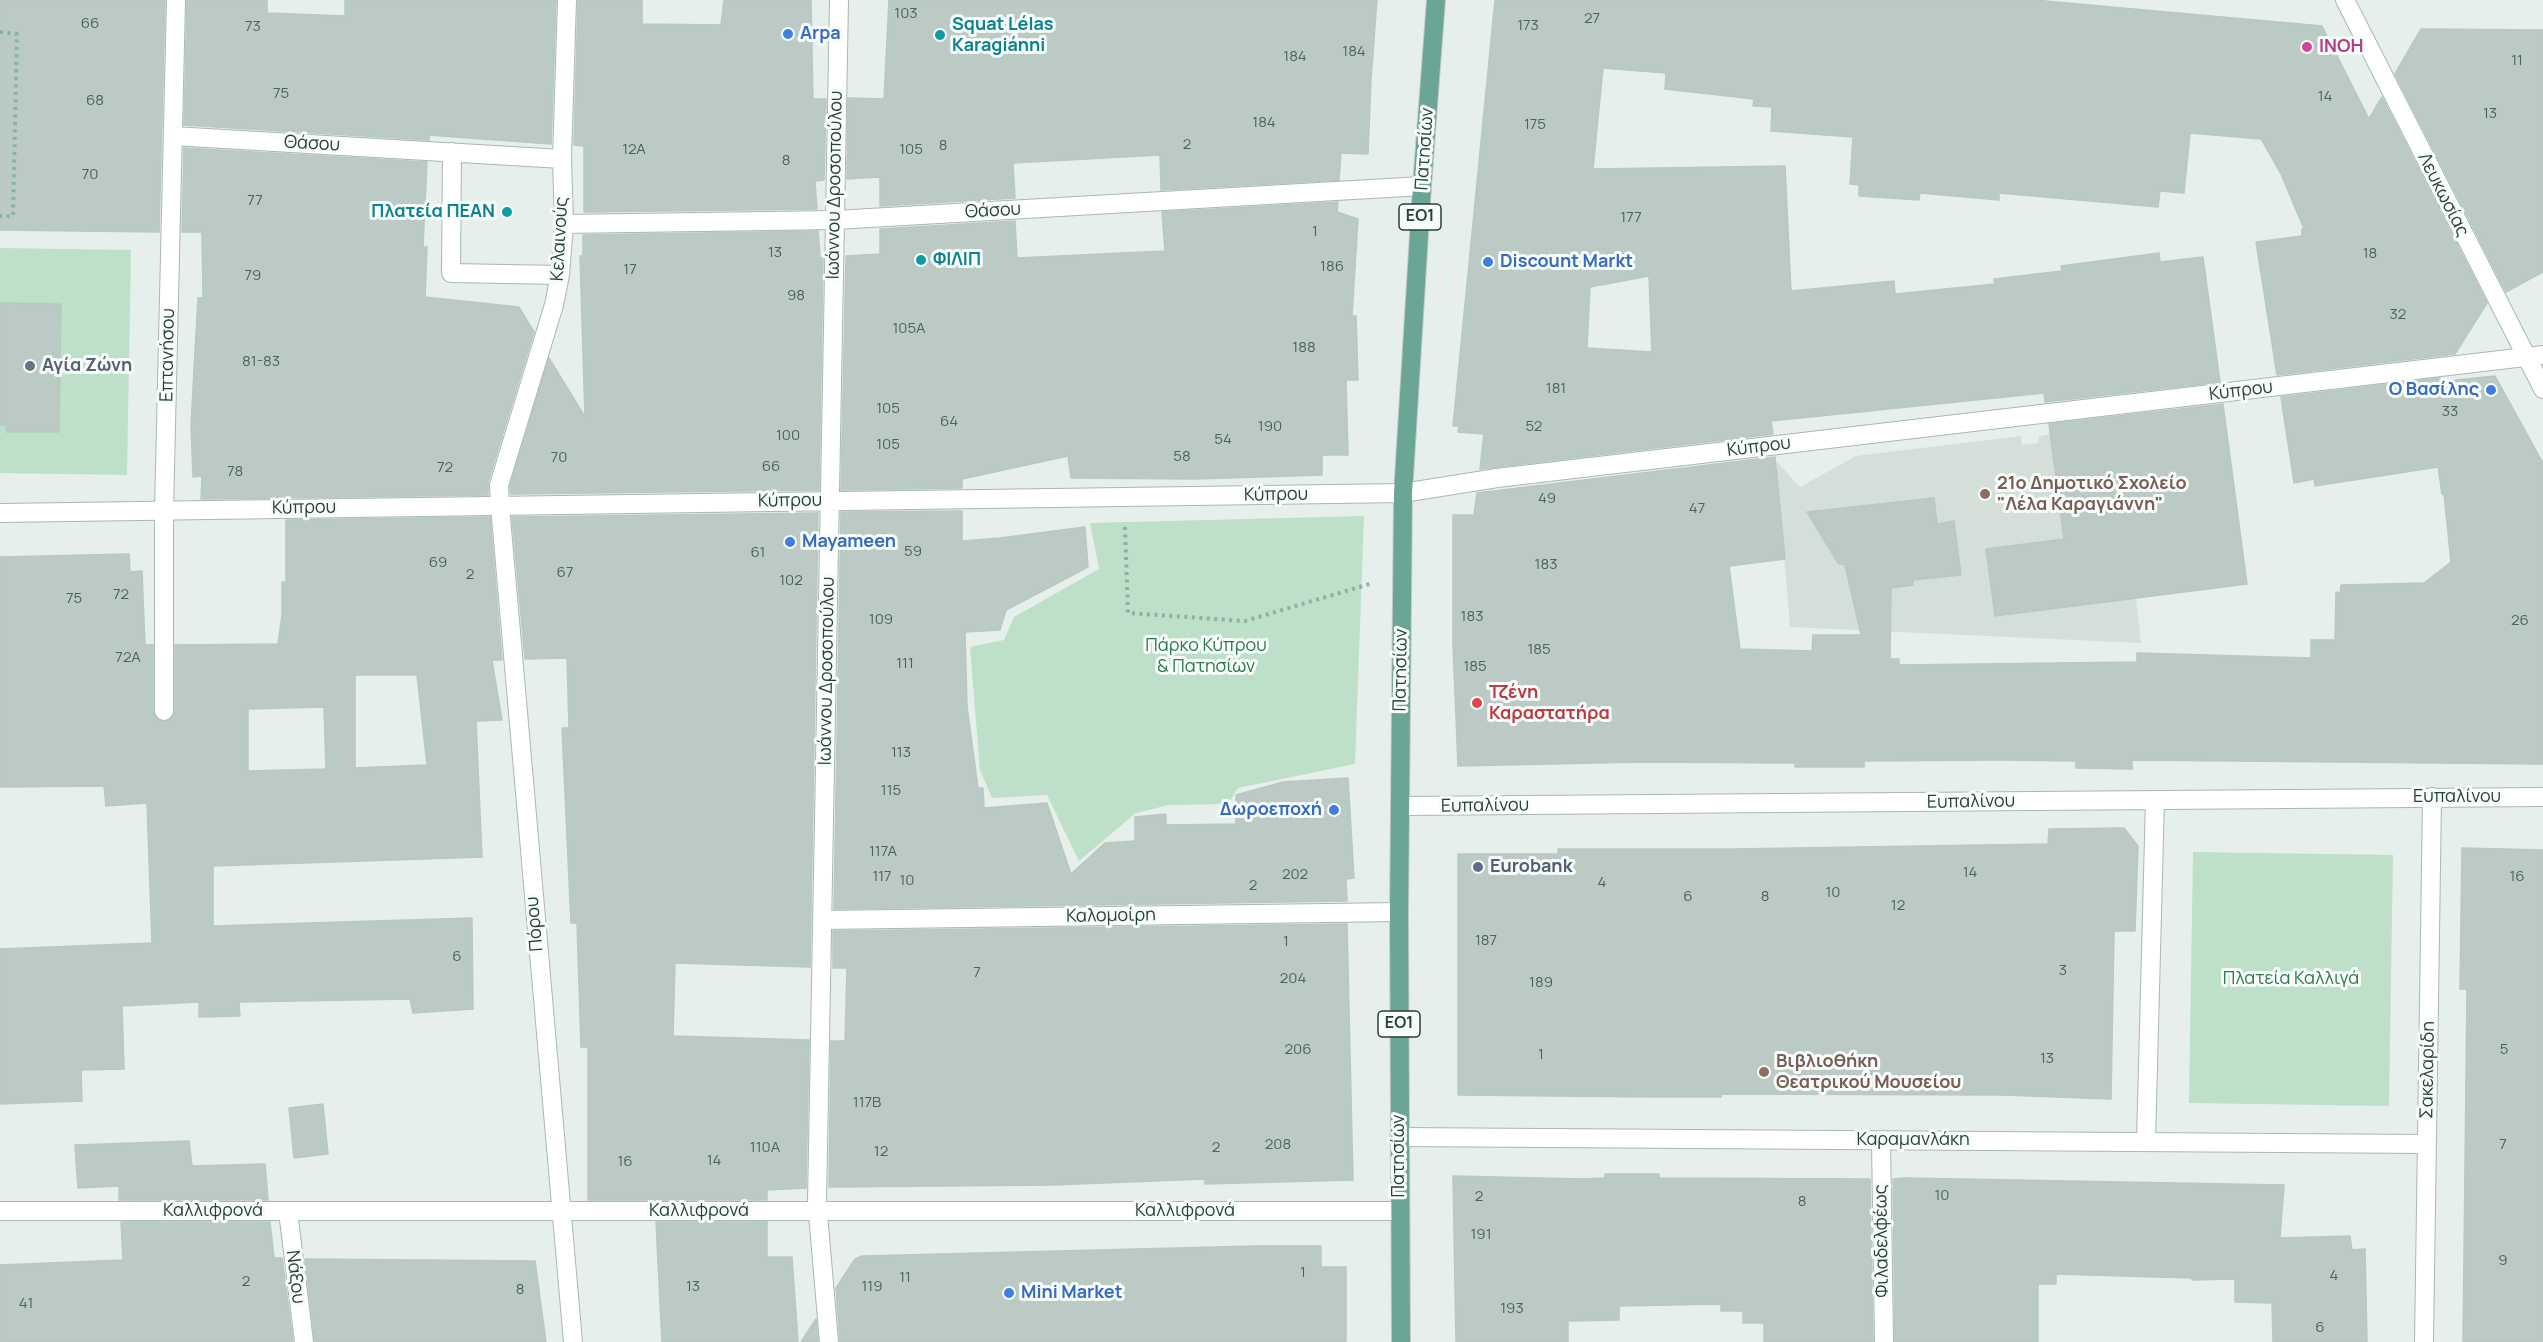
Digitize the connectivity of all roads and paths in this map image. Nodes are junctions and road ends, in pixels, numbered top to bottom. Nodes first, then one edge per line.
1 (176, 0) edge
2 (567, 0) edge
3 (839, 0) edge
4 (1436, 0) edge
5 (2345, 0) edge
6 (0, 32) edge
7 (173, 136) junction
8 (452, 152) junction
9 (562, 159) junction
10 (1422, 186) junction
11 (0, 216) edge
12 (835, 220) junction
13 (564, 224) junction
14 (560, 275) junction
15 (2534, 356) edge
16 (2543, 389) edge
17 (1403, 493) junction
18 (1124, 497) junction
19 (829, 501) junction
20 (500, 506) junction
21 (164, 510) junction
22 (0, 513) edge
23 (1377, 582) dead end
24 (164, 711) dead end
25 (2432, 797) junction
26 (2543, 797) edge
27 (2155, 800) junction
28 (1400, 806) junction
29 (1399, 912) junction
30 (823, 920) junction
31 (1399, 1137) junction
32 (1881, 1140) junction
33 (2146, 1141) junction
34 (2427, 1144) junction
35 (0, 1211) edge
36 (288, 1211) junction
37 (818, 1211) junction
38 (1399, 1211) junction
39 (560, 1212) junction
40 (304, 1342) edge
41 (573, 1342) edge
42 (829, 1342) edge
43 (1401, 1342) edge
44 (1884, 1342) edge
45 (2424, 1342) edge

1 - 7 street, Επτανήσου
2 - 9 street, Κελαινούς
3 - 12 street, Ιωάννου Δροσοπούλου
4 - 10 main road, Πατησίων / ΕΟ1
5 - 15 street, Λευκωσίας
6 - 11 path
7 - 8 street, Θάσου
7 - 21 street, Επτανήσου
8 - 9 street, Θάσου
8 - 14 street
9 - 13 street, Κελαινούς
10 - 12 street, Θάσου
10 - 17 main road, Πατησίων / ΕΟ1
12 - 13 street, Θάσου
12 - 19 street, Ιωάννου Δροσοπούλου
13 - 14 street, Κελαινούς
14 - 20 street, Κελαινούς
15 - 16 street, Λευκωσίας
15 - 17 street, Κύπρου
17 - 18 street, Κύπρου
17 - 28 main road, Πατησίων / ΕΟ1
18 - 19 street, Κύπρου
18 - 23 path
19 - 20 street, Κύπρου
19 - 30 street, Ιωάννου Δροσοπούλου
20 - 21 street, Κύπρου
20 - 39 street, Πόρου
21 - 22 street, Κύπρου
21 - 24 street, Επτανήσου
25 - 26 street, Ευπαλίνου
25 - 27 street, Ευπαλίνου
25 - 34 street, Σακελαρίδη
27 - 28 street, Ευπαλίνου
27 - 33 street
28 - 29 main road, Πατησίων / ΕΟ1
29 - 30 street, Καλομοίρη
29 - 31 main road, Πατησίων / ΕΟ1
30 - 37 street, Ιωάννου Δροσοπούλου
31 - 32 street, Καραμανλάκη
31 - 38 main road, Πατησίων / ΕΟ1
32 - 33 street, Καραμανλάκη
32 - 44 street, Φιλαδελφέως
33 - 34 street, Καραμανλάκη
34 - 45 street, Σακελαρίδη
35 - 36 street, Καλλιφρονά
36 - 39 street, Καλλιφρονά
36 - 40 street, Νάξου
37 - 38 street, Καλλιφρονά
37 - 39 street, Καλλιφρονά
37 - 42 street, Ιωάννου Δροσοπούλου
38 - 43 main road, Πατησίων / ΕΟ1
39 - 41 street, Πόρου

